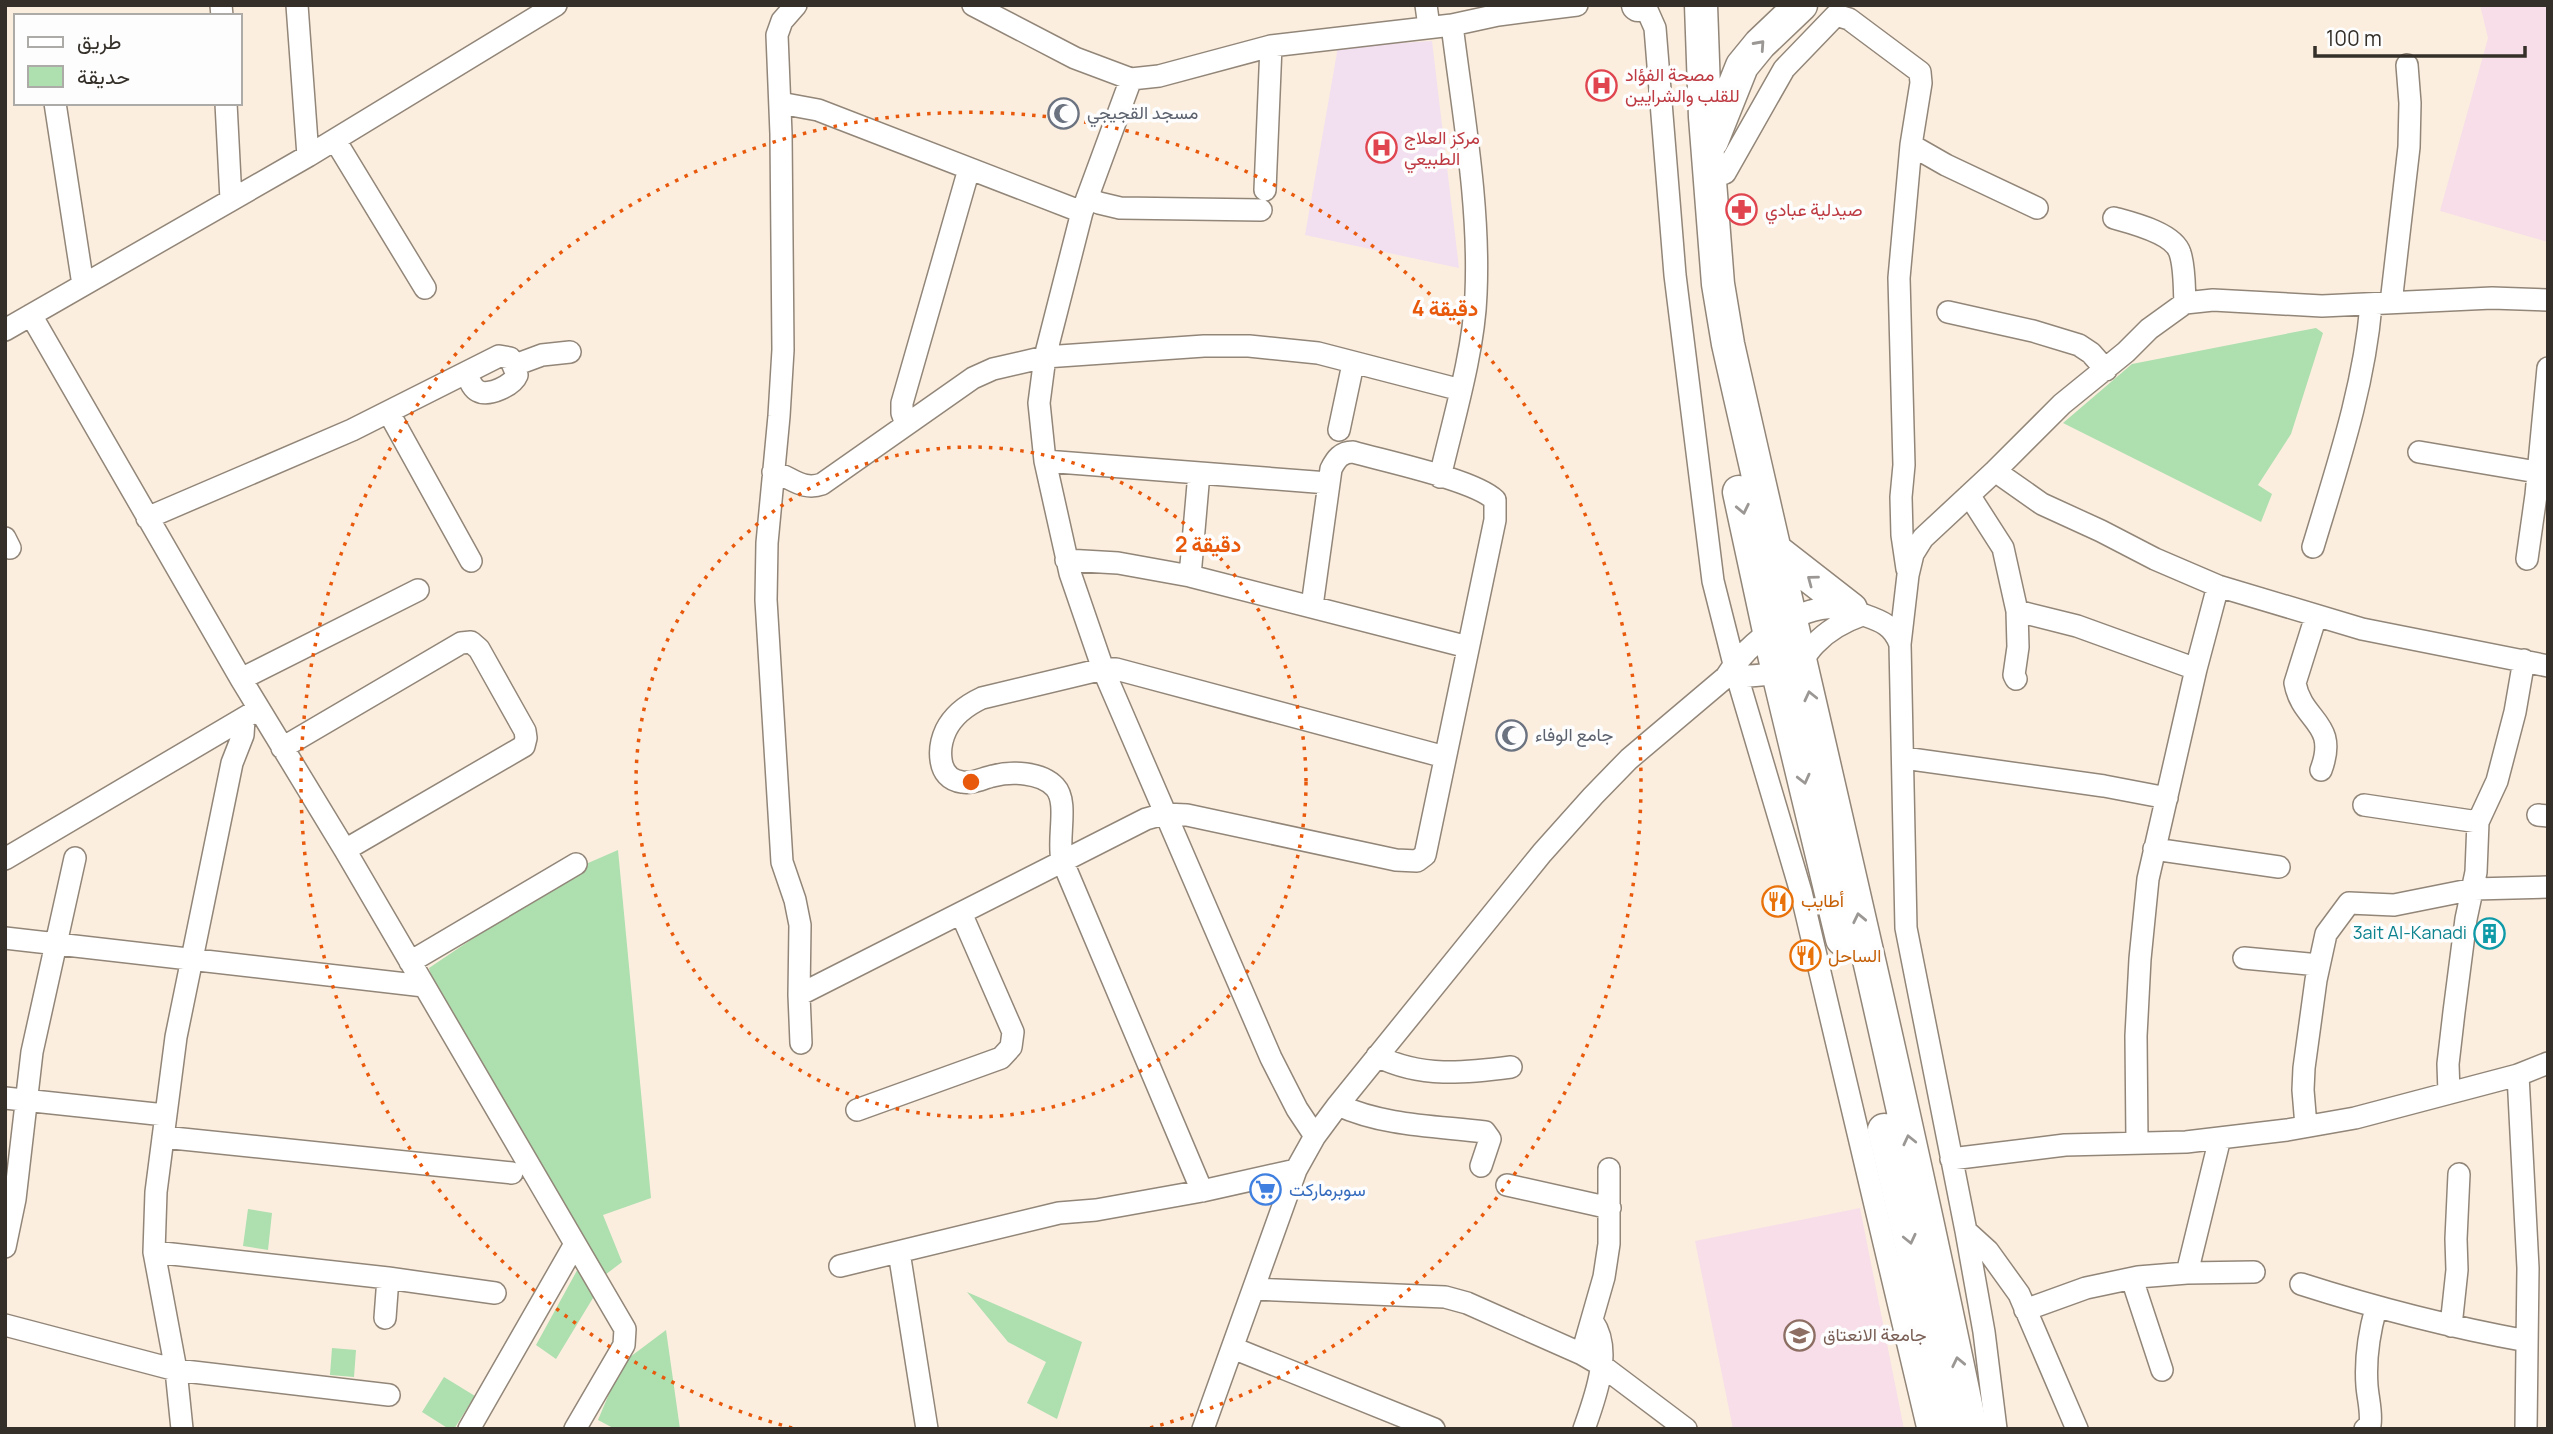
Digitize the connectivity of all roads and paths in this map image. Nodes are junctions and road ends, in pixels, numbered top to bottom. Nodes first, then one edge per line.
1 (297, 5) edge
2 (556, 5) edge
3 (796, 5) edge
4 (973, 5) edge
5 (1426, 5) edge
6 (1577, 5) edge
7 (1638, 5) edge
8 (1679, 5) edge
9 (1701, 5) edge
10 (1801, 5) edge
11 (1452, 24) junction
12 (1429, 27) junction
13 (1271, 46) junction
14 (2407, 65) dead end
15 (1130, 79) junction
16 (780, 103) junction
17 (55, 105) edge
18 (226, 105) edge
19 (335, 140) junction
20 (1911, 145) junction
21 (308, 156) junction
22 (1709, 163) junction
23 (969, 169) junction
24 (231, 200) junction
25 (1084, 205) junction
26 (2037, 208) dead end
27 (2114, 218) dead end
28 (83, 285) junction
29 (425, 288) dead end
30 (2548, 300) edge
31 (2185, 303) junction
32 (2381, 304) junction
33 (1948, 312) dead end
34 (31, 315) junction
35 (5, 330) edge
36 (570, 352) dead end
37 (1045, 357) junction
38 (1353, 363) junction
39 (2548, 368) edge
40 (2106, 370) junction
41 (1461, 390) junction
42 (389, 413) junction
43 (906, 424) junction
44 (1339, 430) dead end
45 (2419, 452) dead end
46 (1045, 461) junction
47 (1995, 471) junction
48 (774, 472) junction
49 (2537, 472) junction
50 (1199, 473) junction
51 (1440, 477) junction
52 (1328, 483) junction
53 (1969, 495) junction
54 (147, 519) junction
55 (2313, 547) dead end
56 (1774, 549) junction
57 (2526, 559) dead end
58 (1066, 560) junction
59 (471, 561) dead end
60 (1908, 575) junction
61 (1189, 576) junction
62 (2218, 586) junction
63 (418, 590) dead end
64 (1311, 606) junction
65 (2017, 611) junction
66 (1856, 612) junction
67 (2316, 616) junction
68 (1780, 627) junction
69 (1900, 644) junction
70 (1468, 647) junction
71 (2524, 660) junction
72 (1790, 666) junction
73 (2548, 666) edge
74 (1103, 669) junction
75 (2196, 669) junction
76 (1732, 672) junction
77 (241, 679) junction
78 (2016, 679) dead end
79 (251, 714) junction
80 (282, 748) junction
81 (1445, 757) junction
82 (1904, 758) junction
83 (2321, 769) dead end
84 (2166, 798) junction
85 (2364, 805) dead end
86 (1164, 814) junction
87 (2477, 822) junction
88 (2154, 849) junction
89 (345, 850) junction
90 (75, 858) dead end
91 (5, 859) edge
92 (1062, 860) junction
93 (576, 863) dead end
94 (2279, 867) dead end
95 (2548, 887) edge
96 (2474, 889) junction
97 (961, 913) junction
98 (5, 938) edge
99 (55, 945) junction
100 (2244, 958) dead end
101 (191, 960) junction
102 (410, 962) junction
103 (2319, 965) junction
104 (424, 986) junction
105 (799, 995) junction
106 (802, 1043) dead end
107 (1377, 1056) junction
108 (2548, 1063) edge
109 (1511, 1066) dead end
110 (2518, 1075) junction
111 (2449, 1093) junction
112 (16, 1099) edge
113 (1338, 1105) junction
114 (857, 1110) dead end
115 (164, 1126) junction
116 (2306, 1126) junction
117 (1315, 1136) junction
118 (2220, 1138) junction
119 (2137, 1142) junction
120 (1951, 1159) junction
121 (1481, 1166) dead end
122 (1609, 1169) dead end
123 (1296, 1170) junction
124 (512, 1173) dead end
125 (2459, 1174) dead end
126 (1507, 1185) dead end
127 (1202, 1191) junction
128 (1610, 1208) junction
129 (9, 1218) edge
130 (1966, 1231) junction
131 (575, 1244) junction
132 (5, 1247) edge
133 (899, 1251) junction
134 (155, 1252) junction
135 (840, 1266) dead end
136 (2254, 1272) dead end
137 (2187, 1273) junction
138 (388, 1278) junction
139 (2132, 1279) junction
140 (2301, 1284) dead end
141 (1254, 1289) junction
142 (495, 1293) dead end
143 (2376, 1308) junction
144 (2025, 1310) junction
145 (385, 1318) dead end
146 (1593, 1322) junction
147 (5, 1325) edge
148 (2451, 1326) junction
149 (2527, 1341) junction
150 (1233, 1348) junction
151 (1582, 1354) junction
152 (1601, 1365) junction
153 (176, 1370) junction
154 (2162, 1370) dead end
155 (390, 1395) dead end
156 (182, 1429) edge
157 (470, 1429) edge
158 (575, 1429) edge
159 (927, 1429) edge
160 (1203, 1429) edge
161 (1434, 1429) edge
162 (1584, 1429) edge
163 (1686, 1429) edge
164 (1928, 1429) edge
165 (1948, 1429) edge
166 (1971, 1429) edge
167 (1996, 1429) edge
168 (2077, 1429) edge
169 (2365, 1429) edge
170 (2526, 1429) edge

1 - 21 street
2 - 19 street
3 - 16 street
4 - 15 street
5 - 12 street
6 - 11 street
7 - 76 street
8 -> 68 highway
9 - 22 highway
22 -> 10 highway
11 - 12 street
11 - 41 street
12 - 13 street
13 - 15 street
13 - 25 street
14 - 32 street
15 - 25 street
16 - 23 street
16 - 48 street
17 - 28 street
18 - 24 street
19 - 21 street
19 - 29 street
20 - 22 street
20 - 26 street
20 - 60 street
21 - 24 street
22 - 56 highway
23 - 25 street
23 - 43 street
24 - 28 street
25 - 37 street
27 - 31 street
28 - 34 street
30 - 32 street
31 - 32 street
31 - 40 street
32 - 55 street
33 - 40 street
34 - 35 street
34 - 54 street
36 - 42 street
37 - 38 street
37 - 43 street
37 - 46 street
38 - 41 street
38 - 44 street
39 - 49 street
40 - 47 street
41 - 51 street
42 - 54 street
42 - 59 street
43 - 48 street
45 - 49 street
46 - 50 street
46 - 58 street
47 - 53 street
47 - 62 street
48 - 105 street
49 - 57 street
50 - 52 street
50 - 61 street
51 - 52 street
51 - 70 street
52 - 64 street
53 - 60 street
53 - 65 street
54 - 77 street
66 -> 56 highway
56 - 68 highway
58 - 61 street
58 - 74 street
60 - 69 street
61 - 64 street
62 - 67 street
62 - 75 street
63 - 77 street
64 - 70 street
65 - 75 street
65 - 78 street
66 - 68 street
66 - 69 street
66 - 72 street
67 - 71 street
67 - 83 street
68 - 72 highway
68 - 76 street
69 - 82 street
70 - 81 street
71 - 73 street
71 - 87 street
72 - 76 street
72 -> 165 highway
166 -> 72 highway
74 - 81 street
74 - 86 street
74 - 92 street
75 - 84 street
76 - 107 street
76 - 164 street
77 - 79 street
79 - 80 street
79 - 91 street
79 - 101 street
80 - 89 street
80 - 89 street
81 - 86 street
82 - 84 street
82 - 120 street
84 - 88 street
85 - 87 street
86 - 92 street
86 - 117 street
87 - 96 street
88 - 94 street
88 - 119 street
89 - 102 street
90 - 99 street
92 - 97 street
92 - 127 street
93 - 102 street
95 - 96 street
96 - 103 street
96 - 111 street
97 - 105 street
97 - 114 street
98 - 99 street
99 - 101 street
99 - 112 street
100 - 103 street
101 - 104 street
101 - 115 street
102 - 104 street
103 - 116 street
104 - 131 street
105 - 106 street
107 - 109 street
107 - 113 street
108 - 110 street
110 - 111 street
110 - 149 street
111 - 116 street
112 - 115 street
112 - 129 street
113 - 117 street
113 - 121 street
115 - 124 street
115 - 134 street
116 - 118 street
117 - 123 street
118 - 119 street
118 - 137 street
119 - 120 street
120 - 130 street
122 - 128 street
123 - 127 street
123 - 141 street
125 - 148 street
126 - 128 street
127 - 133 street
128 - 146 street
129 - 132 street
130 - 144 street
130 - 167 street
131 - 157 street
131 - 158 street
133 - 135 street
133 - 159 street
134 - 138 street
134 - 153 street
136 - 137 street
137 - 139 street
138 - 142 street
138 - 145 street
139 - 144 street
139 - 154 street
140 - 143 street
141 - 150 street
141 - 151 street
143 - 148 street
143 - 169 street
144 - 168 street
146 - 151 street
146 - 152 street
147 - 153 street
148 - 149 street
149 - 170 street
150 - 160 street
150 - 161 street
151 - 152 street
152 - 162 street
152 - 163 street
153 - 155 street
153 - 156 street

